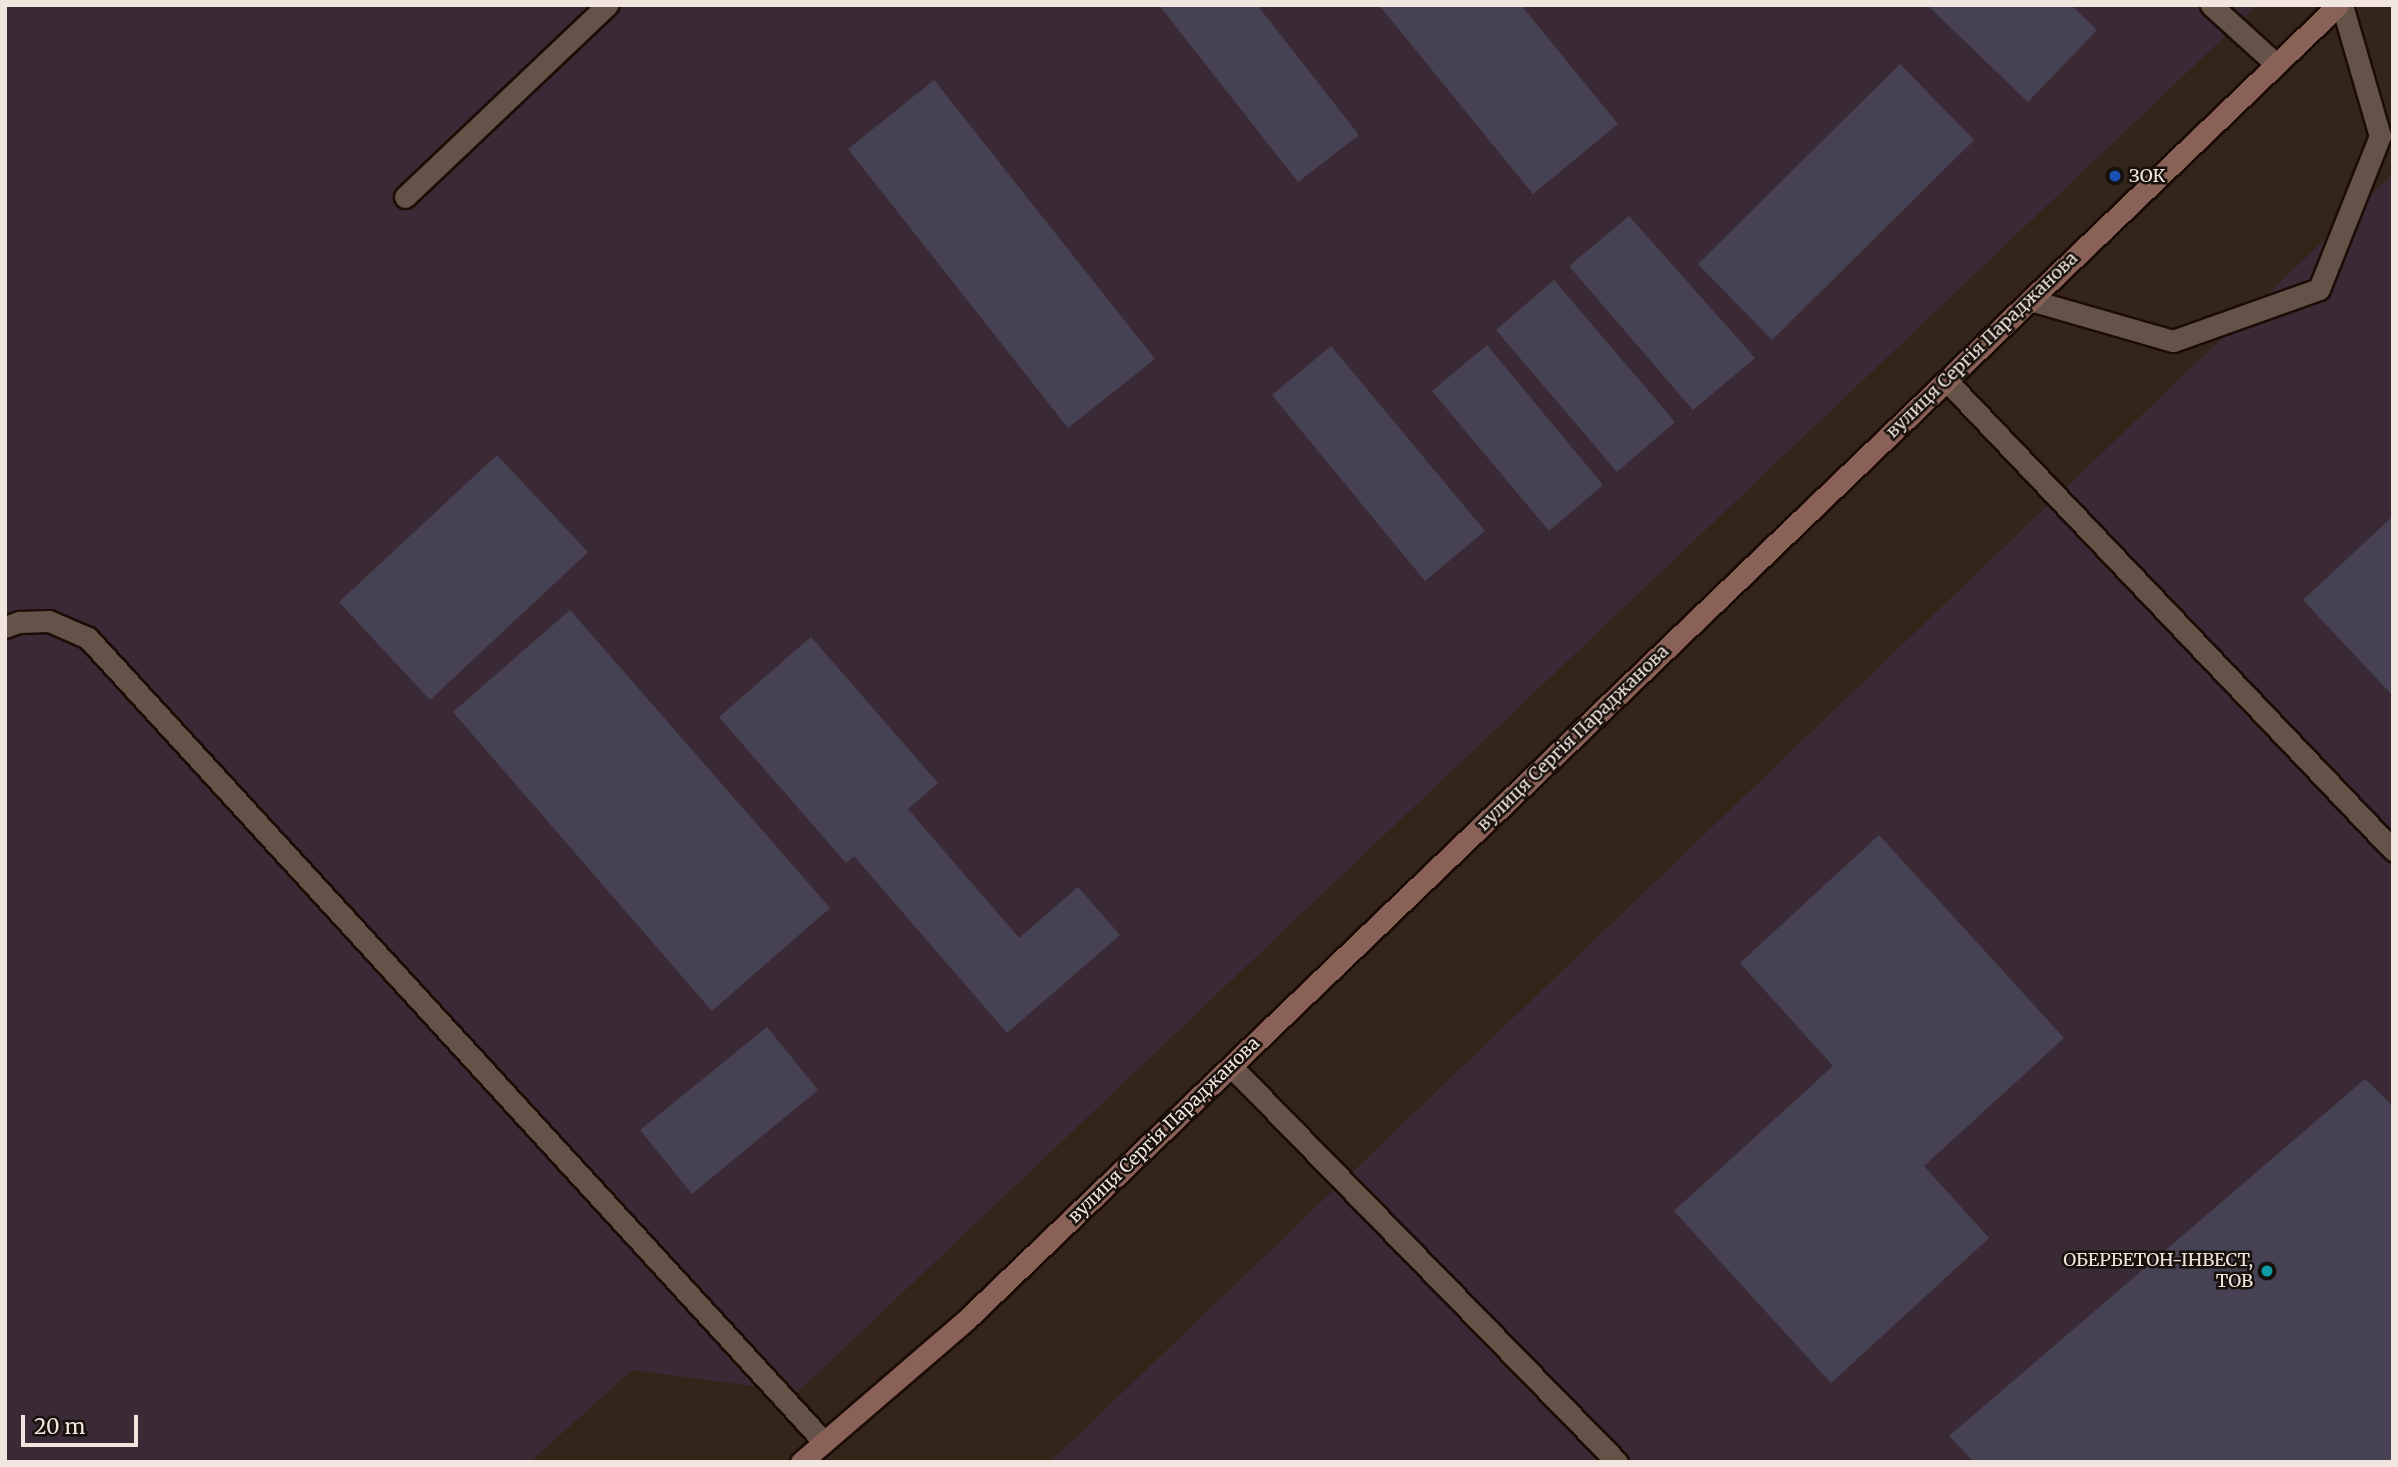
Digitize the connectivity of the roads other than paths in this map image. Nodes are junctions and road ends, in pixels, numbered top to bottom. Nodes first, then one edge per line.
1 (607, 5) edge
2 (2211, 5) edge
3 (2340, 5) edge
4 (2276, 64) junction
5 (405, 197) dead end
6 (2030, 300) junction
7 (1946, 380) junction
8 (5, 627) edge
9 (2393, 850) edge
10 (1231, 1066) junction
11 (824, 1442) junction
12 (801, 1462) edge
13 (1617, 1462) edge

1 - 5 lane
2 - 4 lane
3 - 4 main road, вулиця Сергія Параджанова
3 - 6 lane
4 - 6 main road, вулиця Сергія Параджанова
6 - 7 main road, вулиця Сергія Параджанова
7 - 9 lane
7 - 10 main road, вулиця Сергія Параджанова
8 - 11 lane
10 - 11 main road, вулиця Сергія Параджанова
10 - 13 lane
11 - 12 main road, вулиця Сергія Параджанова

